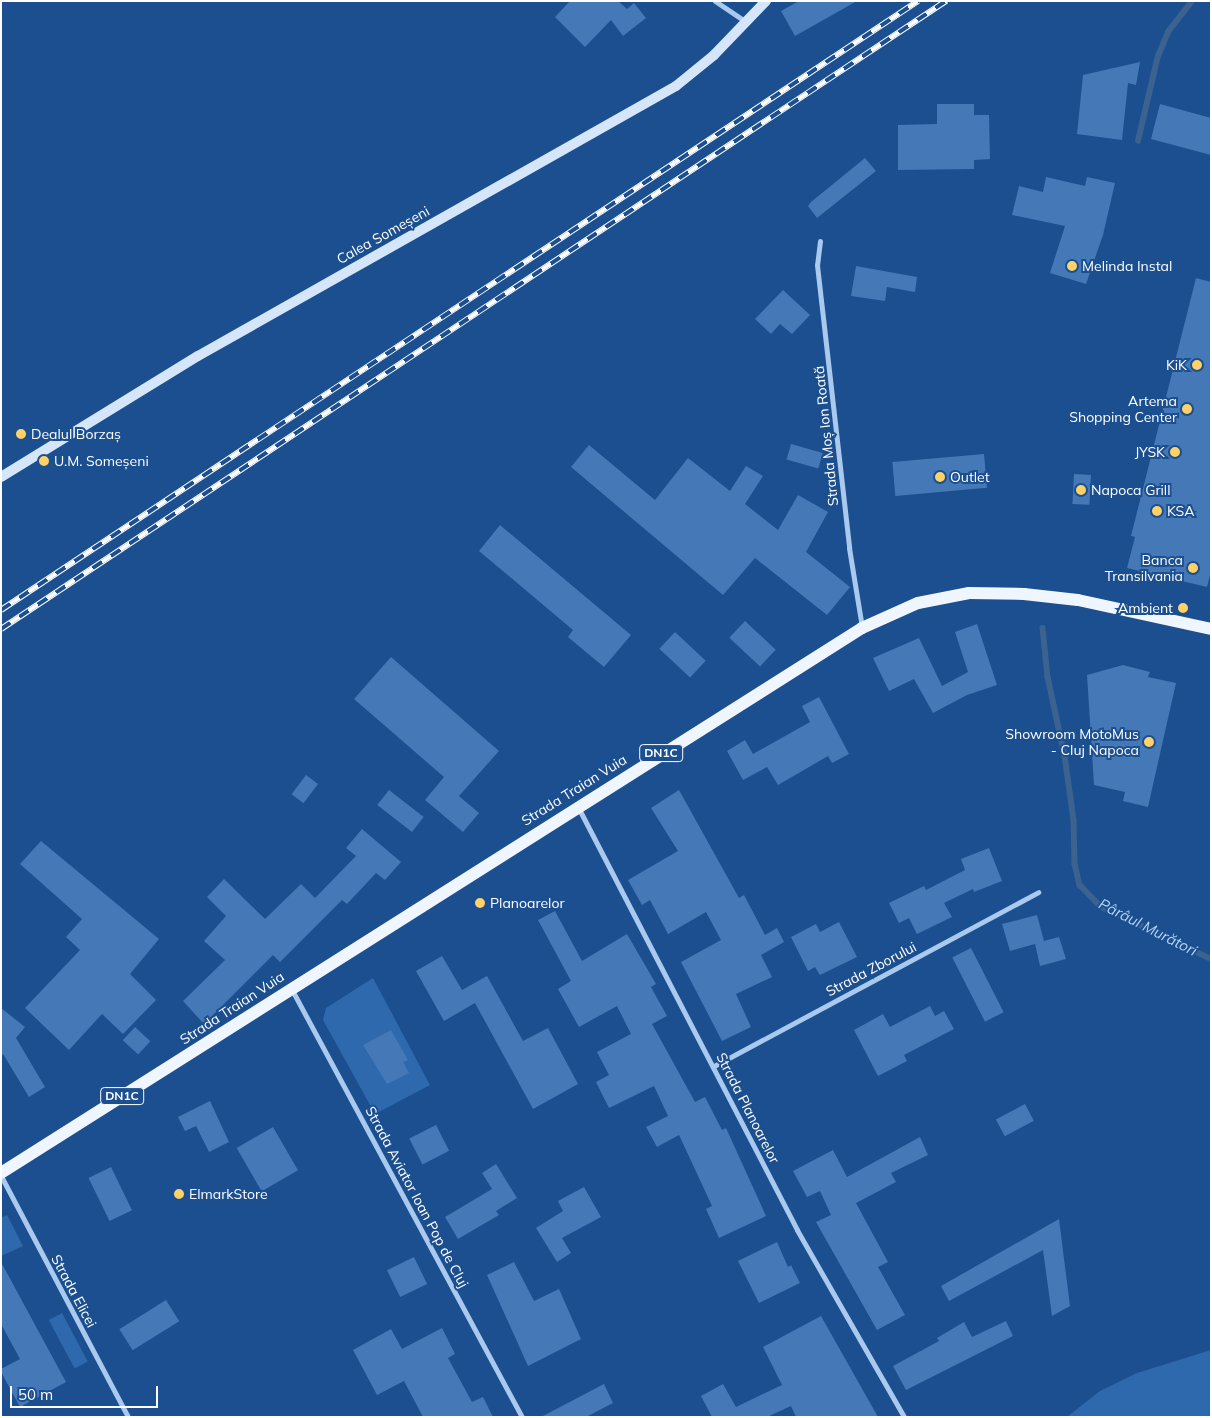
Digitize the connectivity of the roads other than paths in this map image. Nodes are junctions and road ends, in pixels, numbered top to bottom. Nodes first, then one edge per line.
1 (715, 1) edge
2 (766, 1) edge
3 (746, 22) junction
4 (820, 241) dead end
5 (1, 477) edge
6 (862, 628) junction
7 (1211, 629) edge
8 (578, 806) junction
9 (1038, 892) dead end
10 (291, 988) junction
11 (714, 1066) junction
12 (1, 1175) edge
13 (128, 1417) edge
14 (522, 1417) edge
15 (904, 1417) edge

1 - 3 street
2 - 3 main road, Calea Someșeni
3 - 5 main road, Calea Someșeni
4 - 6 street, Strada Moș Ion Roată
6 - 7 main road, Strada Traian Vuia / DN1C
6 - 8 main road, Strada Traian Vuia / DN1C
8 - 10 main road, Strada Traian Vuia / DN1C
8 - 11 street, Strada Planoarelor
9 - 11 street, Strada Zborului
10 - 12 main road, Strada Traian Vuia / DN1C
10 - 14 street, Strada Aviator Ioan Pop de Cluj
11 - 15 street, Strada Planoarelor
12 - 13 street, Strada Elicei

